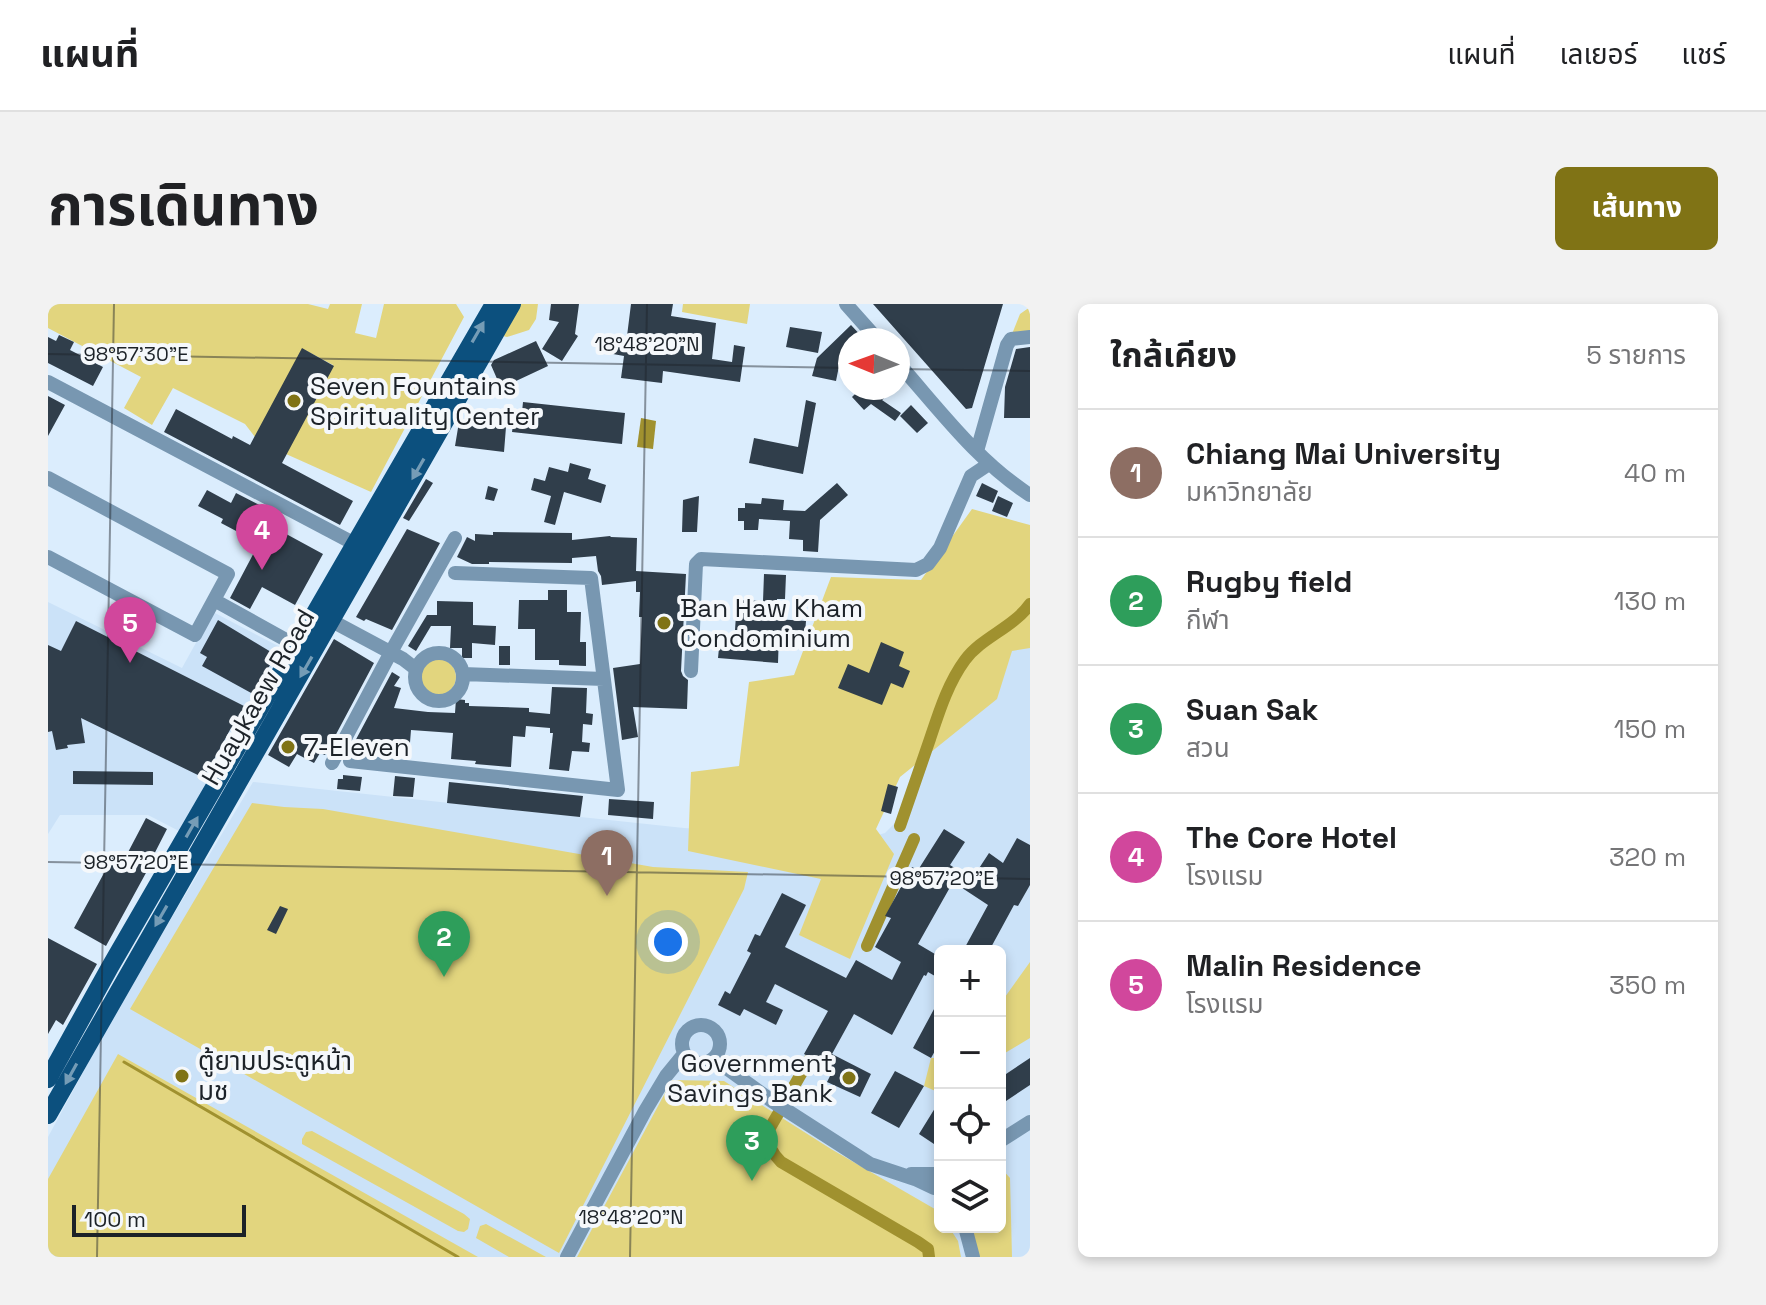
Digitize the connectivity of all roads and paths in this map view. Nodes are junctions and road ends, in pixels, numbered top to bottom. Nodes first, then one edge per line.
1 (494, 304) edge
2 (512, 304) edge
3 (846, 304) edge
4 (867, 328) edge
5 (1030, 337) edge
6 (910, 376) edge
7 (48, 382) edge
8 (977, 451) junction
9 (989, 464) junction
10 (48, 478) edge
11 (1030, 495) edge
12 (455, 538) dead end
13 (363, 548) junction
14 (48, 557) edge
15 (455, 573) dead end
16 (214, 600) junction
17 (332, 621) junction
18 (297, 646) junction
19 (391, 652) junction
20 (416, 669) junction
21 (691, 671) dead end
22 (463, 674) junction
23 (604, 679) junction
24 (350, 761) dead end
25 (332, 763) dead end
26 (104, 997) junction
27 (87, 1028) junction
28 (684, 1054) junction
29 (714, 1059) junction
30 (48, 1079) edge
31 (48, 1115) edge
32 (1030, 1122) edge
33 (1006, 1137) edge
34 (934, 1184) edge
35 (966, 1233) edge
36 (567, 1257) edge
37 (973, 1257) edge

13 -> 1 main road, Huaykaew Road
2 -> 13 main road, Huaykaew Road
3 - 4 street
5 - 8 street
6 - 8 street
7 - 13 street
8 - 9 street
9 - 11 street
9 - 21 street
10 - 16 street
12 - 19 street
13 - 17 main road, Huaykaew Road
13 - 18 main road, Huaykaew Road
14 - 16 street
15 - 23 street
16 - 18 street
17 - 19 street
17 -> 26 main road, Huaykaew Road
26 -> 18 main road, Huaykaew Road
19 - 20 street
19 - 25 street
20 - 22 street
20 - 22 street
22 - 23 street
23 - 24 street
26 - 27 main road, Huaykaew Road
27 - 30 main road, Huaykaew Road
27 -> 31 main road, Huaykaew Road
28 - 29 street
28 - 29 street
28 - 36 street
29 - 34 street
32 - 33 street
35 - 37 street

